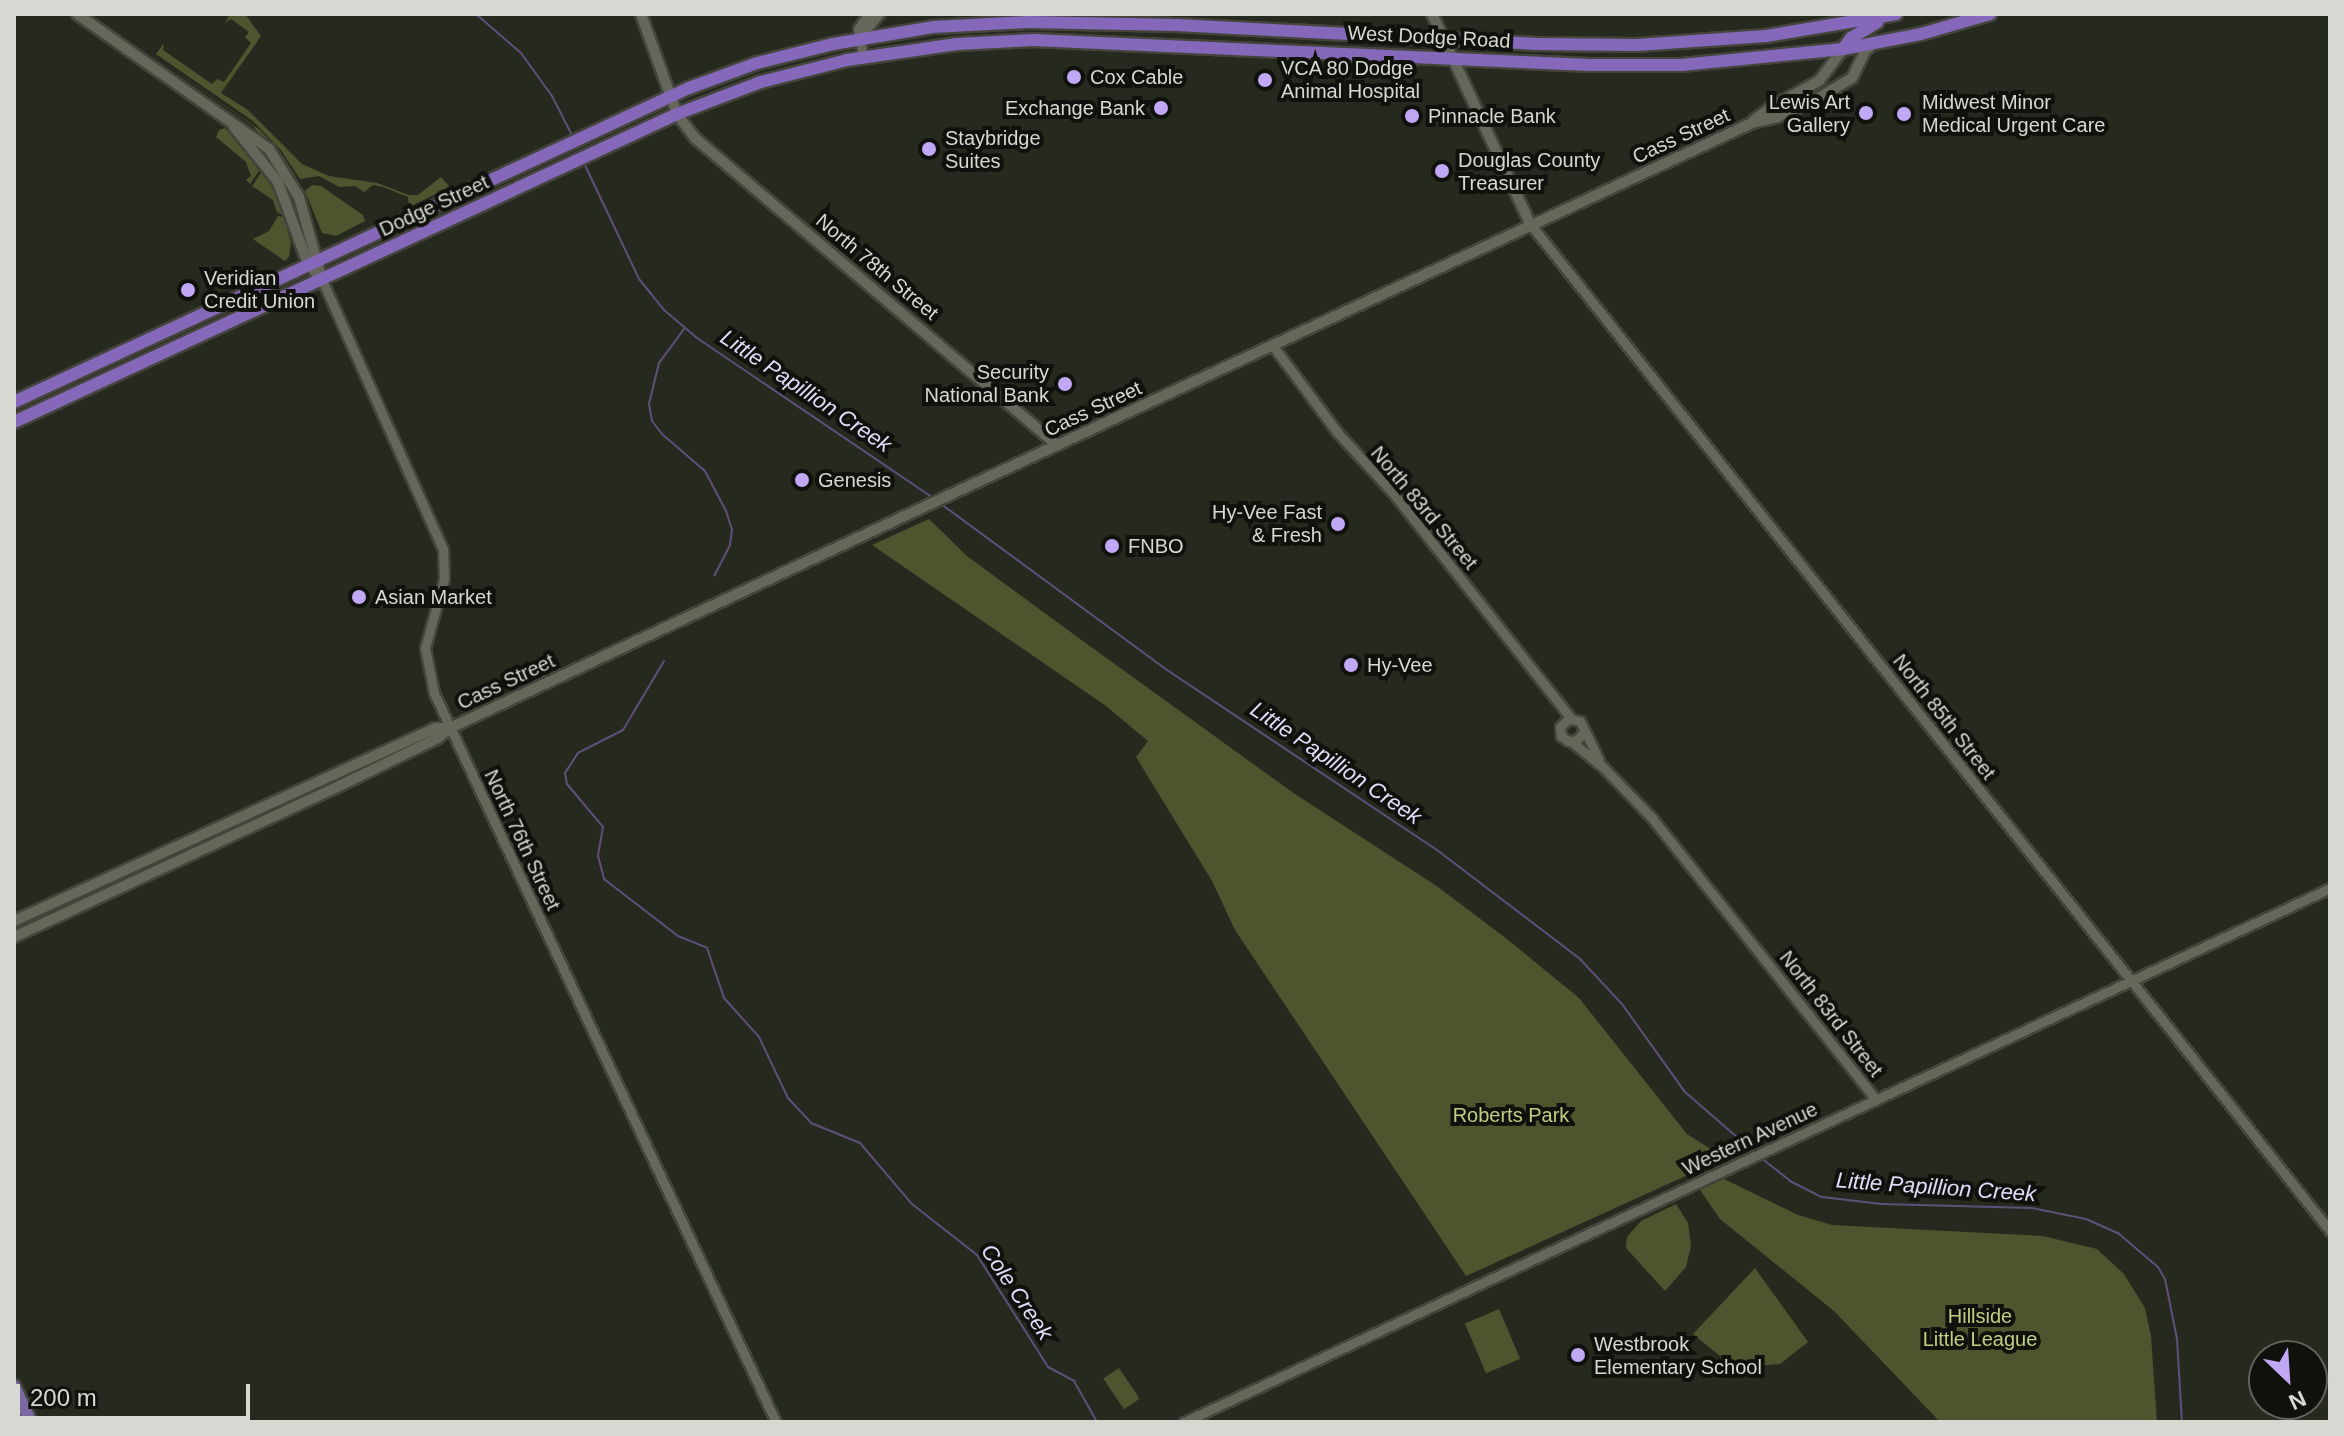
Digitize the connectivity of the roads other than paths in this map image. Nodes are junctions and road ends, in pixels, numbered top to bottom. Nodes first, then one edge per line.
1 (77, 14) edge
2 (641, 14) edge
3 (868, 14) edge
4 (879, 14) edge
5 (1432, 14) edge
6 (1990, 14) edge
7 (1894, 15) edge
8 (860, 38) junction
9 (1443, 39) junction
10 (1873, 44) junction
11 (1843, 49) junction
12 (863, 57) junction
13 (1452, 58) junction
14 (670, 97) junction
15 (677, 114) junction
16 (1752, 123) junction
17 (1531, 225) junction
18 (314, 262) junction
19 (322, 280) junction
20 (1273, 346) junction
21 (14, 402) edge
22 (14, 422) edge
23 (1057, 445) junction
24 (1550, 691) junction
25 (1571, 718) junction
26 (1561, 724) junction
27 (450, 728) junction
28 (1583, 733) junction
29 (1572, 742) junction
30 (1603, 767) junction
31 (2330, 888) edge
32 (14, 921) edge
33 (14, 937) edge
34 (2131, 980) junction
35 (1876, 1100) junction
36 (2330, 1231) edge
37 (14, 1386) edge
38 (31, 1422) edge
39 (776, 1422) edge
40 (1184, 1422) edge

1 - 18 main road
2 - 14 main road, North 78th Street
3 - 8 street
4 - 8 street
5 - 9 main road
6 - 10 highway, West Dodge Road
7 - 9 highway, West Dodge Road
7 - 11 highway
8 - 9 highway, West Dodge Road
8 - 12 street
8 - 14 highway, Dodge Street
9 - 13 main road
10 - 11 highway, West Dodge Road
10 - 16 main road, Cass Street
11 - 13 highway, West Dodge Road
11 - 16 main road, Cass Street
12 - 13 highway, West Dodge Road
12 - 15 highway, Dodge Street
13 - 17 main road
14 - 15 main road, North 78th Street
14 - 18 highway, Dodge Street
15 - 19 highway, Dodge Street
15 - 23 main road, North 78th Street
16 - 17 main road, Cass Street
17 - 20 main road, Cass Street
17 - 34 street, North 85th Street
18 - 19 main road, North 76th Street
18 - 21 highway, Dodge Street
19 - 22 highway, Dodge Street
19 - 27 street, North 76th Street
20 - 23 main road, Cass Street
20 - 24 street, North 83rd Street
23 - 27 main road, Cass Street
24 - 25 street, North 83rd Street
24 - 26 street, North 83rd Street
25 - 26 street
25 - 28 street
26 - 29 street
27 - 32 main road, Cass Street
27 - 33 main road, Cass Street
27 - 39 street, North 76th Street
28 - 29 street
28 - 30 street, North 83rd Street
29 - 30 street, North 83rd Street
30 - 35 street, North 83rd Street
31 - 34 street, Western Avenue
34 - 35 street, Western Avenue
34 - 36 street, North 85th Street
35 - 40 street, Western Avenue
37 - 38 main road

